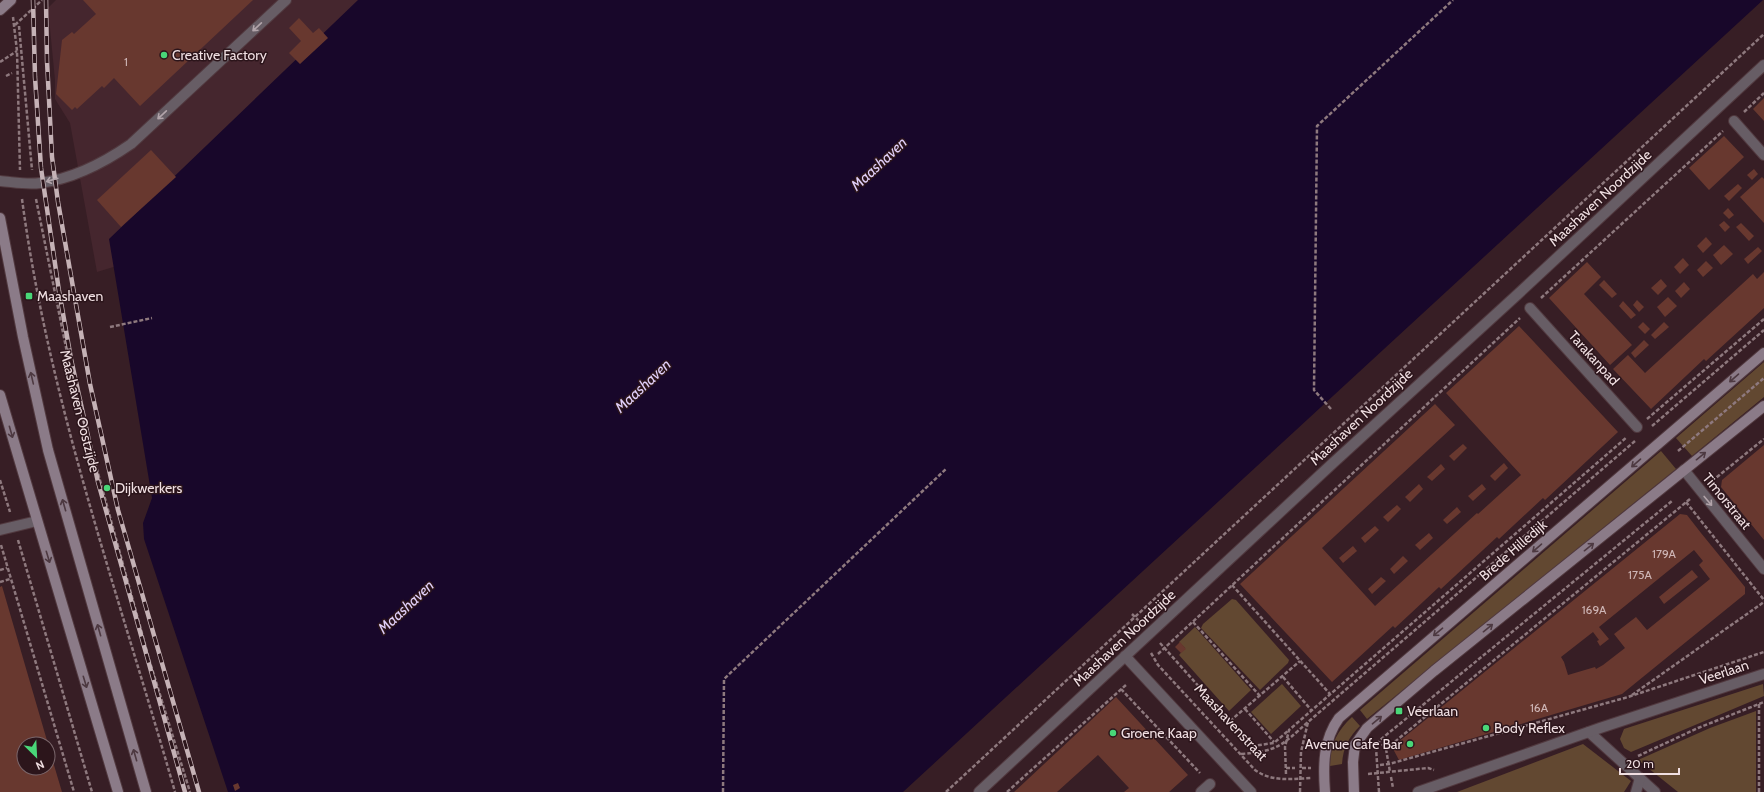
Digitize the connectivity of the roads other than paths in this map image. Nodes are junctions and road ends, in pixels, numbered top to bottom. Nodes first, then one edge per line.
1 (11, 0) edge
2 (286, 0) edge
3 (0, 4) edge
4 (0, 10) edge
5 (1764, 65) edge
6 (1734, 121) road end
7 (1764, 155) edge
8 (0, 181) edge
9 (0, 218) edge
10 (1530, 308) road end
11 (1764, 353) edge
12 (0, 395) edge
13 (1764, 406) edge
14 (1637, 427) road end
15 (1684, 470) junction
16 (37, 521) junction
17 (0, 530) edge
18 (1764, 568) edge
19 (1125, 656) junction
20 (1764, 674) edge
21 (1589, 732) junction
22 (1640, 778) junction
23 (1210, 784) road end
24 (118, 792) edge
25 (146, 792) edge
26 (979, 792) edge
27 (1201, 792) edge
28 (1251, 792) edge
29 (1325, 792) edge
30 (1354, 792) edge
31 (1418, 792) edge
32 (1636, 792) edge
33 (1655, 792) edge

1 - 3 street
1 - 4 street
2 -> 8 street
5 - 19 street, Maashaven Noordzijde
6 - 7 street
25 -> 9 street
10 - 14 street, Tarakanpad
11 -> 29 street, Brede Hilledijk
12 -> 16 street
15 -> 13 street
15 -> 18 street, Timorstraat
30 -> 15 street
16 - 17 street
16 -> 24 street
19 - 26 street, Maashaven Noordzijde
19 - 28 street
20 - 21 street, Veerlaan
21 - 22 street
21 - 31 street, Veerlaan
22 - 32 street
22 - 33 street
23 - 27 street

